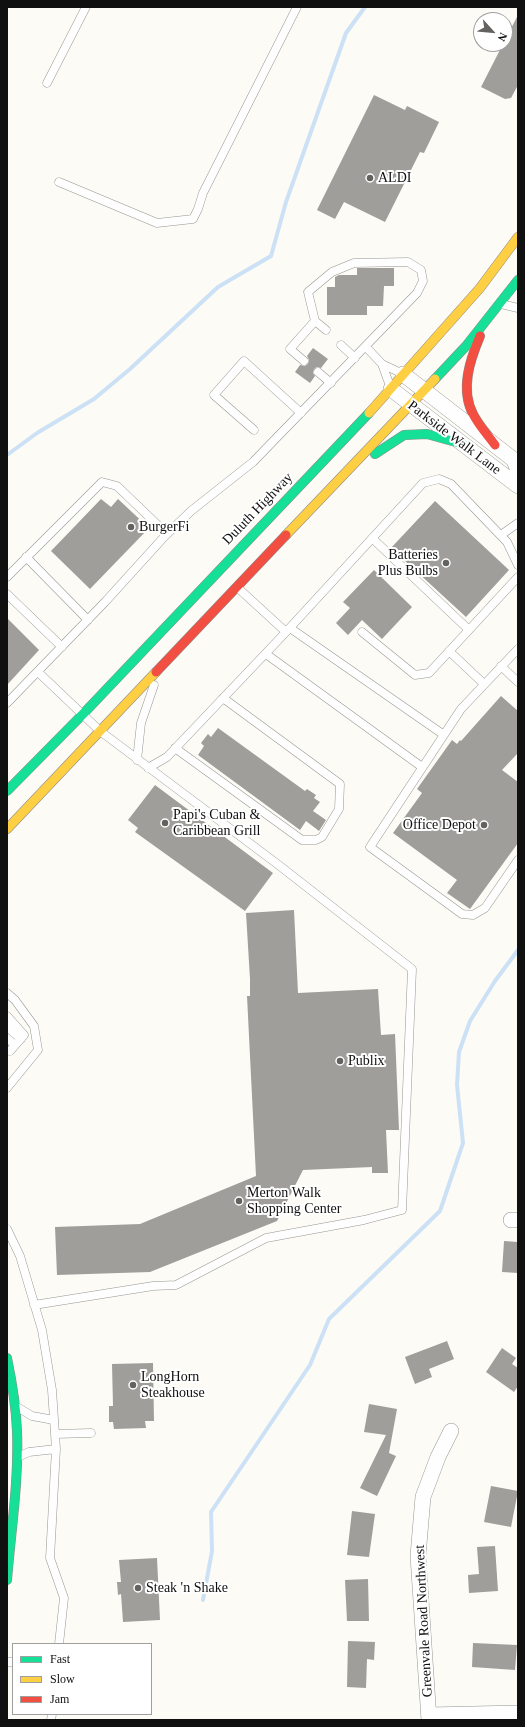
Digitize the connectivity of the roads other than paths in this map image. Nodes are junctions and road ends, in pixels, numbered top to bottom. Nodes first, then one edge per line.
1 (86, 7) edge
2 (297, 7) edge
3 (47, 83) dead end
4 (59, 182) dead end
5 (518, 237) edge
6 (518, 280) edge
7 (500, 304) junction
8 (518, 308) edge
9 (315, 321) junction
10 (484, 323) junction
11 (326, 330) dead end
12 (341, 345) dead end
13 (366, 347) junction
14 (355, 358) junction
15 (304, 361) dead end
16 (382, 364) junction
17 (318, 372) dead end
18 (403, 374) junction
19 (331, 382) junction
20 (390, 389) junction
21 (424, 390) junction
22 (410, 405) junction
23 (301, 413) junction
24 (254, 430) dead end
25 (463, 444) junction
26 (495, 445) junction
27 (347, 471) junction
28 (518, 471) edge
29 (518, 486) edge
30 (518, 523) edge
31 (167, 534) junction
32 (500, 535) junction
33 (372, 538) junction
34 (26, 557) junction
35 (518, 565) edge
36 (7, 576) edge
37 (518, 577) edge
38 (237, 587) junction
39 (7, 594) edge
40 (88, 620) junction
41 (288, 630) junction
42 (469, 630) junction
43 (362, 632) dead end
44 (62, 647) junction
45 (518, 649) edge
46 (449, 652) junction
47 (266, 654) junction
48 (502, 666) junction
49 (160, 669) junction
50 (38, 672) junction
51 (518, 682) edge
52 (484, 684) junction
53 (223, 698) junction
54 (7, 703) edge
55 (83, 714) junction
56 (100, 731) junction
57 (444, 735) junction
58 (175, 748) junction
59 (137, 760) junction
60 (422, 767) junction
61 (148, 768) junction
62 (7, 791) edge
63 (7, 829) edge
64 (518, 860) edge
65 (7, 993) edge
66 (7, 1016) edge
67 (7, 1027) edge
68 (7, 1038) edge
69 (12, 1048) edge
70 (7, 1088) edge
71 (7, 1229) edge
72 (34, 1305) junction
73 (7, 1358) edge
74 (15, 1406) junction
75 (54, 1420) junction
76 (450, 1431) dead end
77 (91, 1433) dead end
78 (55, 1434) junction
79 (56, 1449) junction
80 (18, 1458) junction
81 (7, 1580) edge
82 (59, 1643) edge
83 (518, 1714) edge
84 (429, 1718) edge

1 - 3 lane
2 - 4 lane
5 - 18 main road, Duluth Highway
6 - 7 main road
7 - 8 lane
7 - 10 main road
9 - 11 lane
9 - 13 lane
9 - 15 lane
10 - 21 main road
10 - 26 main road
12 - 14 lane
13 - 14 lane
13 - 16 lane
14 - 19 lane
16 - 18 lane
16 - 20 lane
17 - 19 lane
18 - 20 main road, Duluth Highway
18 - 21 street, Parkside Walk Lane
19 - 23 lane
20 - 22 street, Parkside Walk Lane
20 - 55 main road, Duluth Highway
21 - 22 main road
21 - 26 street, Parkside Walk Lane
22 - 25 street, Parkside Walk Lane
22 - 27 main road
23 - 24 lane
23 - 31 lane
25 - 27 main road
25 - 29 street, Parkside Walk Lane
26 - 28 street, Parkside Walk Lane
27 - 38 main road
30 - 32 lane
31 - 34 lane
31 - 40 lane
32 - 33 lane
32 - 35 lane
33 - 41 lane
33 - 42 lane
34 - 36 lane
34 - 40 lane
37 - 42 lane
38 - 41 lane
38 - 49 main road
39 - 44 lane
40 - 44 lane
41 - 47 lane
41 - 57 lane
42 - 46 lane
43 - 46 lane
44 - 50 lane
45 - 48 lane
46 - 52 lane
47 - 53 lane
47 - 60 lane
48 - 51 lane
48 - 52 lane
49 - 56 main road
49 - 59 lane
50 - 54 lane
50 - 55 lane
52 - 57 lane
53 - 58 lane
53 - 58 lane
55 - 56 lane
55 - 62 main road, Duluth Highway
56 - 59 lane
56 - 63 main road
57 - 60 lane
58 - 61 lane
59 - 61 lane
60 - 64 lane
61 - 72 lane
65 - 70 lane
66 - 69 lane
67 - 69 lane
68 - 69 lane
71 - 72 lane
72 - 75 lane
73 - 74 main road
74 - 75 lane
74 - 80 main road
75 - 78 lane
76 - 84 street, Greenvale Road Northwest
77 - 78 lane
78 - 79 lane
79 - 80 lane
79 - 82 lane
80 - 81 main road
83 - 84 street

